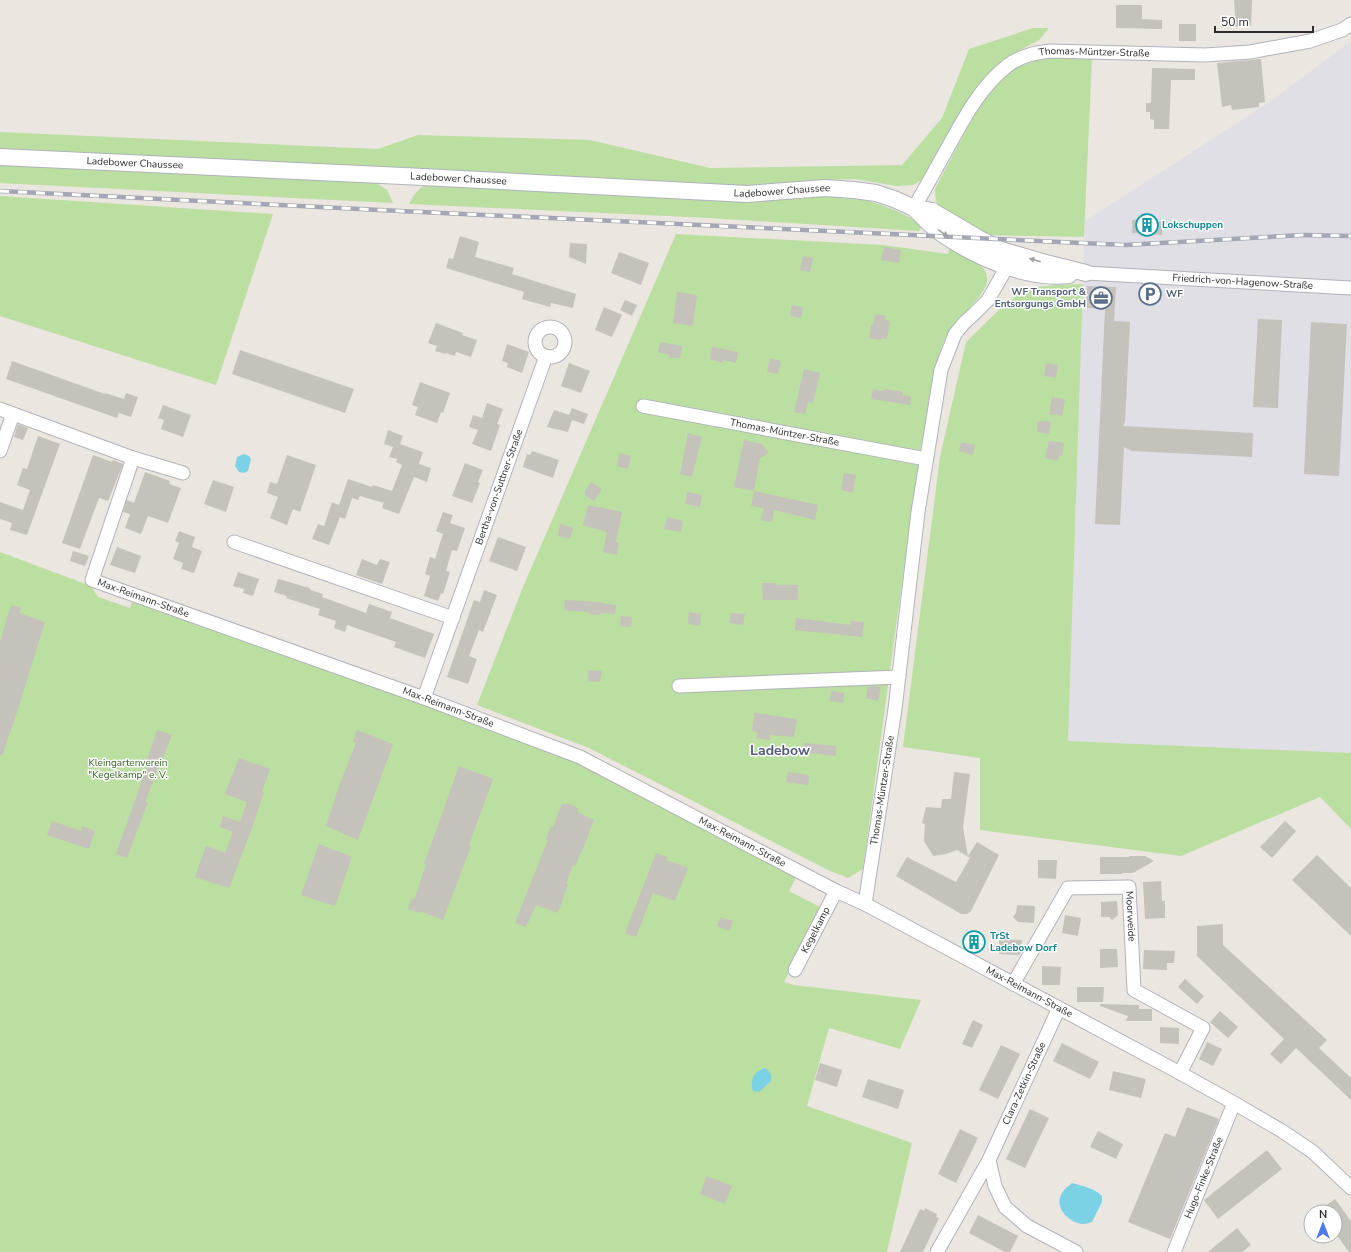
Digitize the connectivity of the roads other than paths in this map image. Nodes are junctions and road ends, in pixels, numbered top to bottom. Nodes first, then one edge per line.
1 (1351, 24) edge
2 (0, 157) edge
3 (914, 208) junction
4 (1009, 260) junction
5 (1086, 274) joint
6 (1351, 288) edge
7 (546, 356) dead end
8 (643, 406) dead end
9 (0, 409) edge
10 (13, 414) junction
11 (0, 452) edge
12 (133, 458) junction
13 (926, 460) junction
14 (183, 473) dead end
15 (234, 542) dead end
16 (453, 618) junction
17 (899, 677) junction
18 (679, 686) dead end
19 (424, 698) junction
20 (836, 891) junction
21 (865, 904) junction
22 (795, 970) dead end
23 (1013, 984) junction
24 (1059, 1008) junction
25 (1180, 1073) junction
26 (1234, 1103) junction
27 (989, 1160) junction
28 (1351, 1188) edge
29 (937, 1252) edge
30 (1076, 1252) edge
31 (1174, 1252) edge

1 - 3 street, Thomas-Müntzer-Straße
2 - 3 street, Ladebower Chaussee
3 - 4 street, Ladebower Chaussee
4 - 5 street, Friedrich-von-Hagenow-Straße
4 - 13 street, Thomas-Müntzer-Straße
5 - 6 street, Friedrich-von-Hagenow-Straße
7 - 16 street, Bertha-von-Suttner-Straße
8 - 13 street, Thomas-Müntzer-Straße
9 - 10 street
10 - 11 street
10 - 12 street
12 - 14 street
12 - 19 street, Max-Reimann-Straße
13 - 17 street, Thomas-Müntzer-Straße
15 - 16 street
16 - 19 street, Bertha-von-Suttner-Straße
17 - 18 street
17 - 21 street, Thomas-Müntzer-Straße
19 - 20 street, Max-Reimann-Straße
20 - 21 street, Max-Reimann-Straße
20 - 22 street, Kegelkamp
21 - 23 street, Max-Reimann-Straße
23 - 24 street, Max-Reimann-Straße
23 - 25 street, Moorweide
24 - 25 street, Max-Reimann-Straße
24 - 27 street, Clara-Zetkin-Straße
25 - 26 street, Max-Reimann-Straße
26 - 28 street, Max-Reimann-Straße
26 - 31 street, Hugo-Finke-Straße
27 - 29 street, Clara-Zetkin-Straße
27 - 30 street

